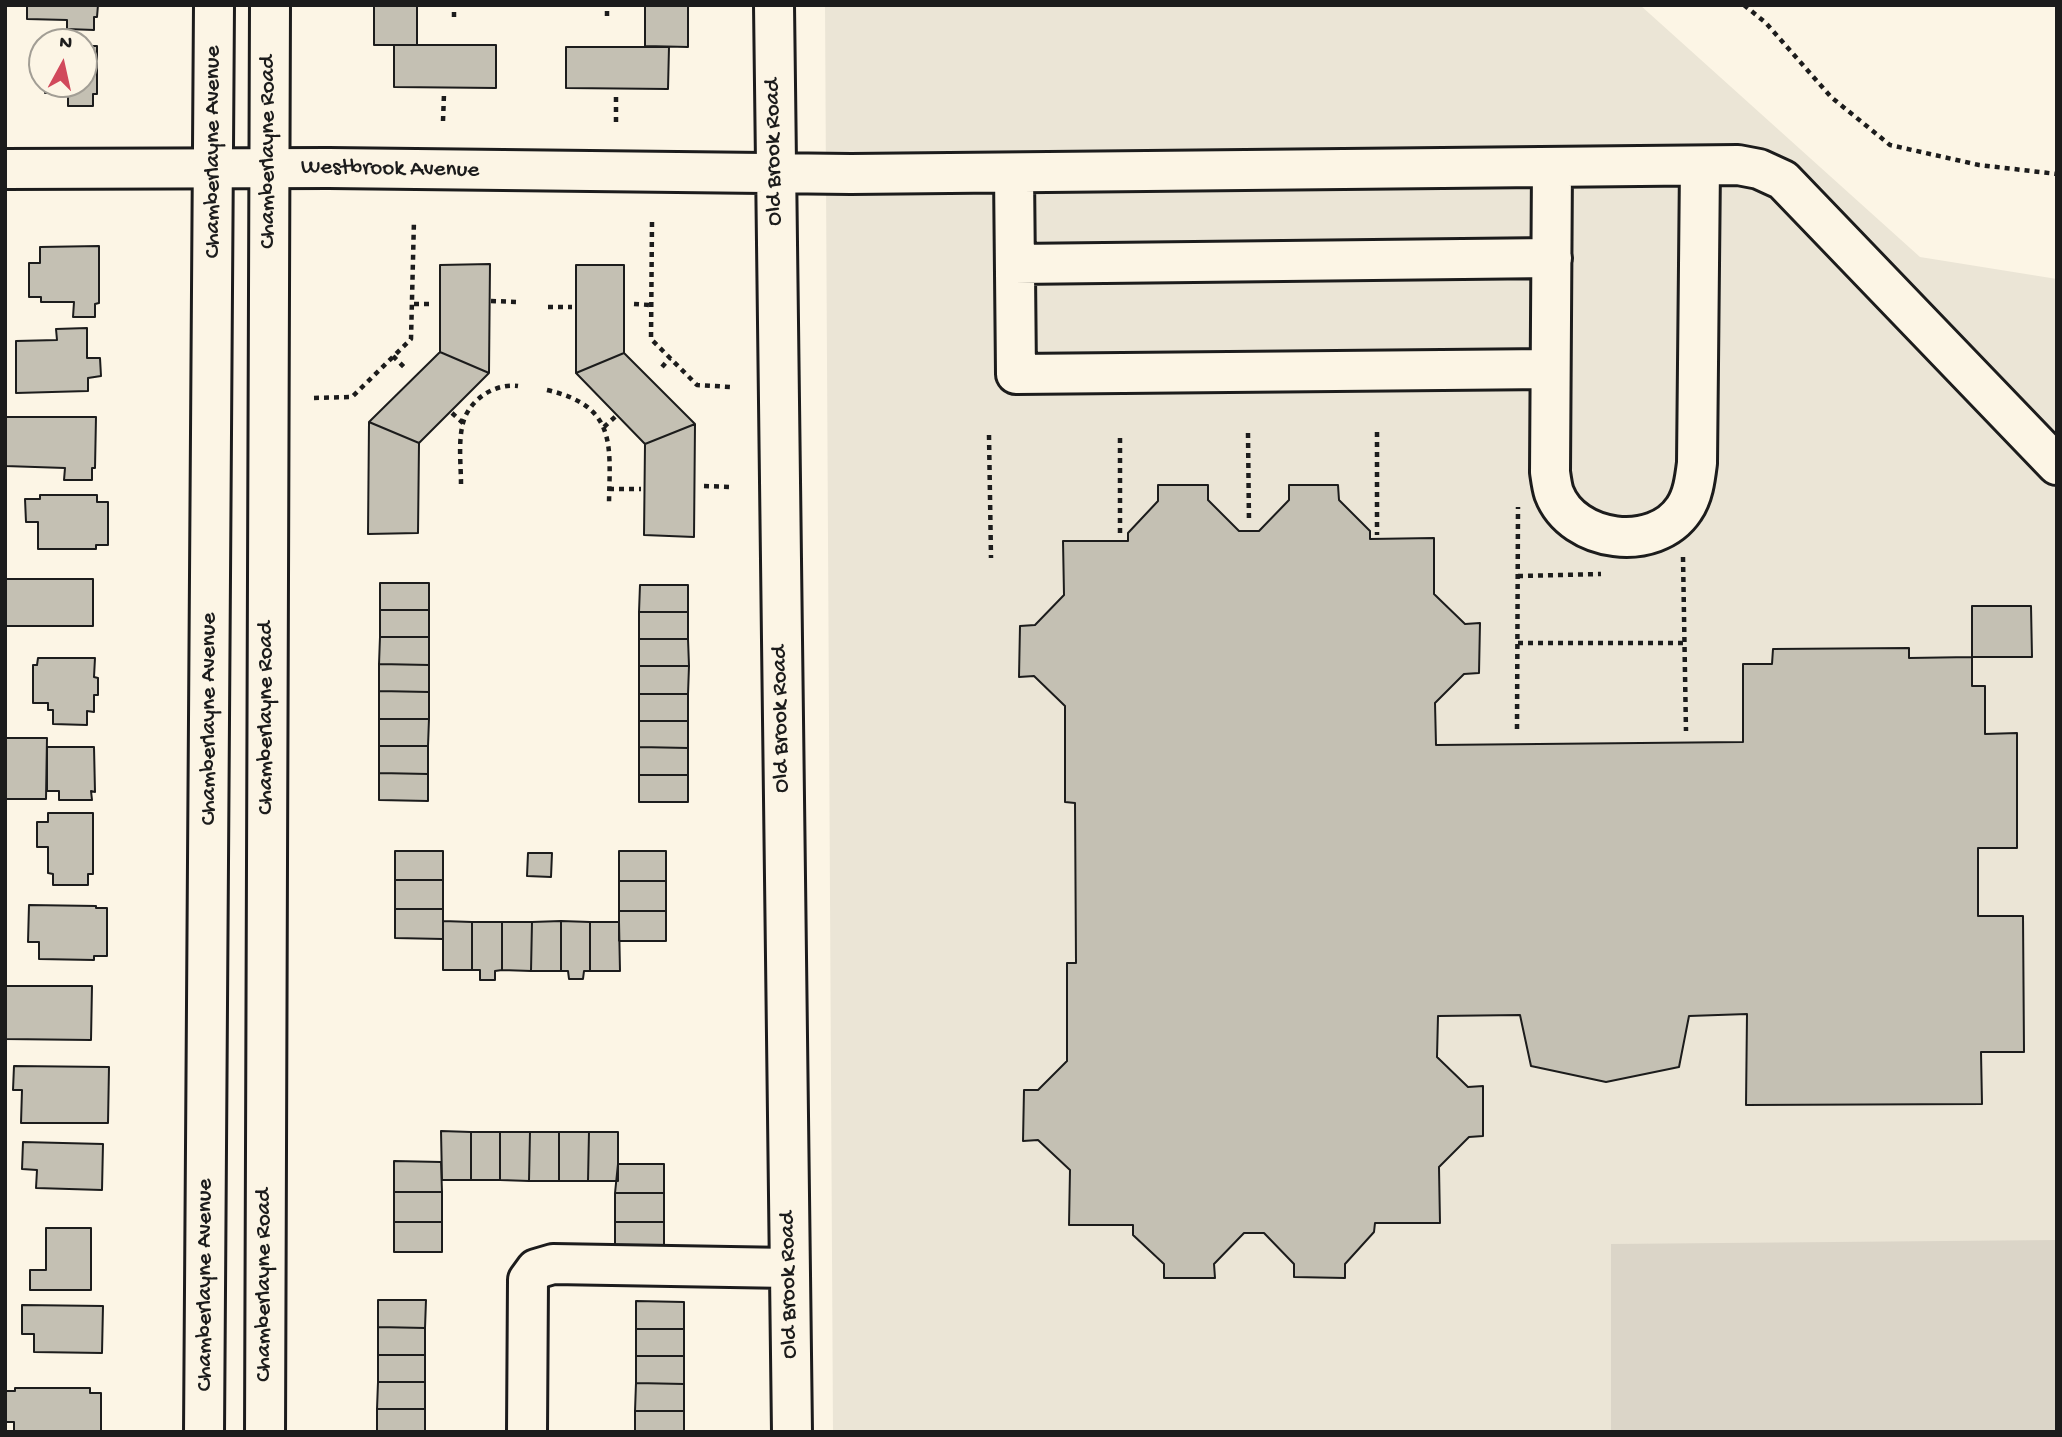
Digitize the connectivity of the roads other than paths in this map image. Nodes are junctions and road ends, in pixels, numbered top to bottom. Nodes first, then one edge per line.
1 (214, 5) edge
2 (270, 5) edge
3 (774, 5) edge
4 (1700, 166) junction
5 (1552, 167) junction
6 (5, 169) edge
7 (269, 169) junction
8 (214, 170) junction
9 (1013, 173) junction
10 (774, 174) junction
11 (1552, 258) junction
12 (1014, 264) junction
13 (1549, 369) junction
14 (2057, 465) edge
15 (789, 1268) junction
16 (204, 1432) edge
17 (265, 1432) edge
18 (527, 1432) edge
19 (792, 1432) edge

1 - 8 main road, Chamberlayne Avenue
2 - 7 main road, Chamberlayne Road
3 - 10 main road, Old Brook Road
4 - 5 main road, Westbrook Avenue
4 - 13 main road
4 - 14 main road, Westbrook Avenue
5 - 9 main road, Westbrook Avenue
5 - 11 main road
6 - 8 main road, Westbrook Avenue
7 - 8 main road, Westbrook Avenue
7 - 10 main road, Westbrook Avenue
7 - 17 main road, Chamberlayne Road
8 - 16 main road, Chamberlayne Avenue
9 - 10 main road, Westbrook Avenue
9 - 12 main road
10 - 15 main road, Old Brook Road
11 - 12 main road
11 - 13 main road
12 - 13 main road
15 - 18 main road
15 - 19 main road, Old Brook Road

